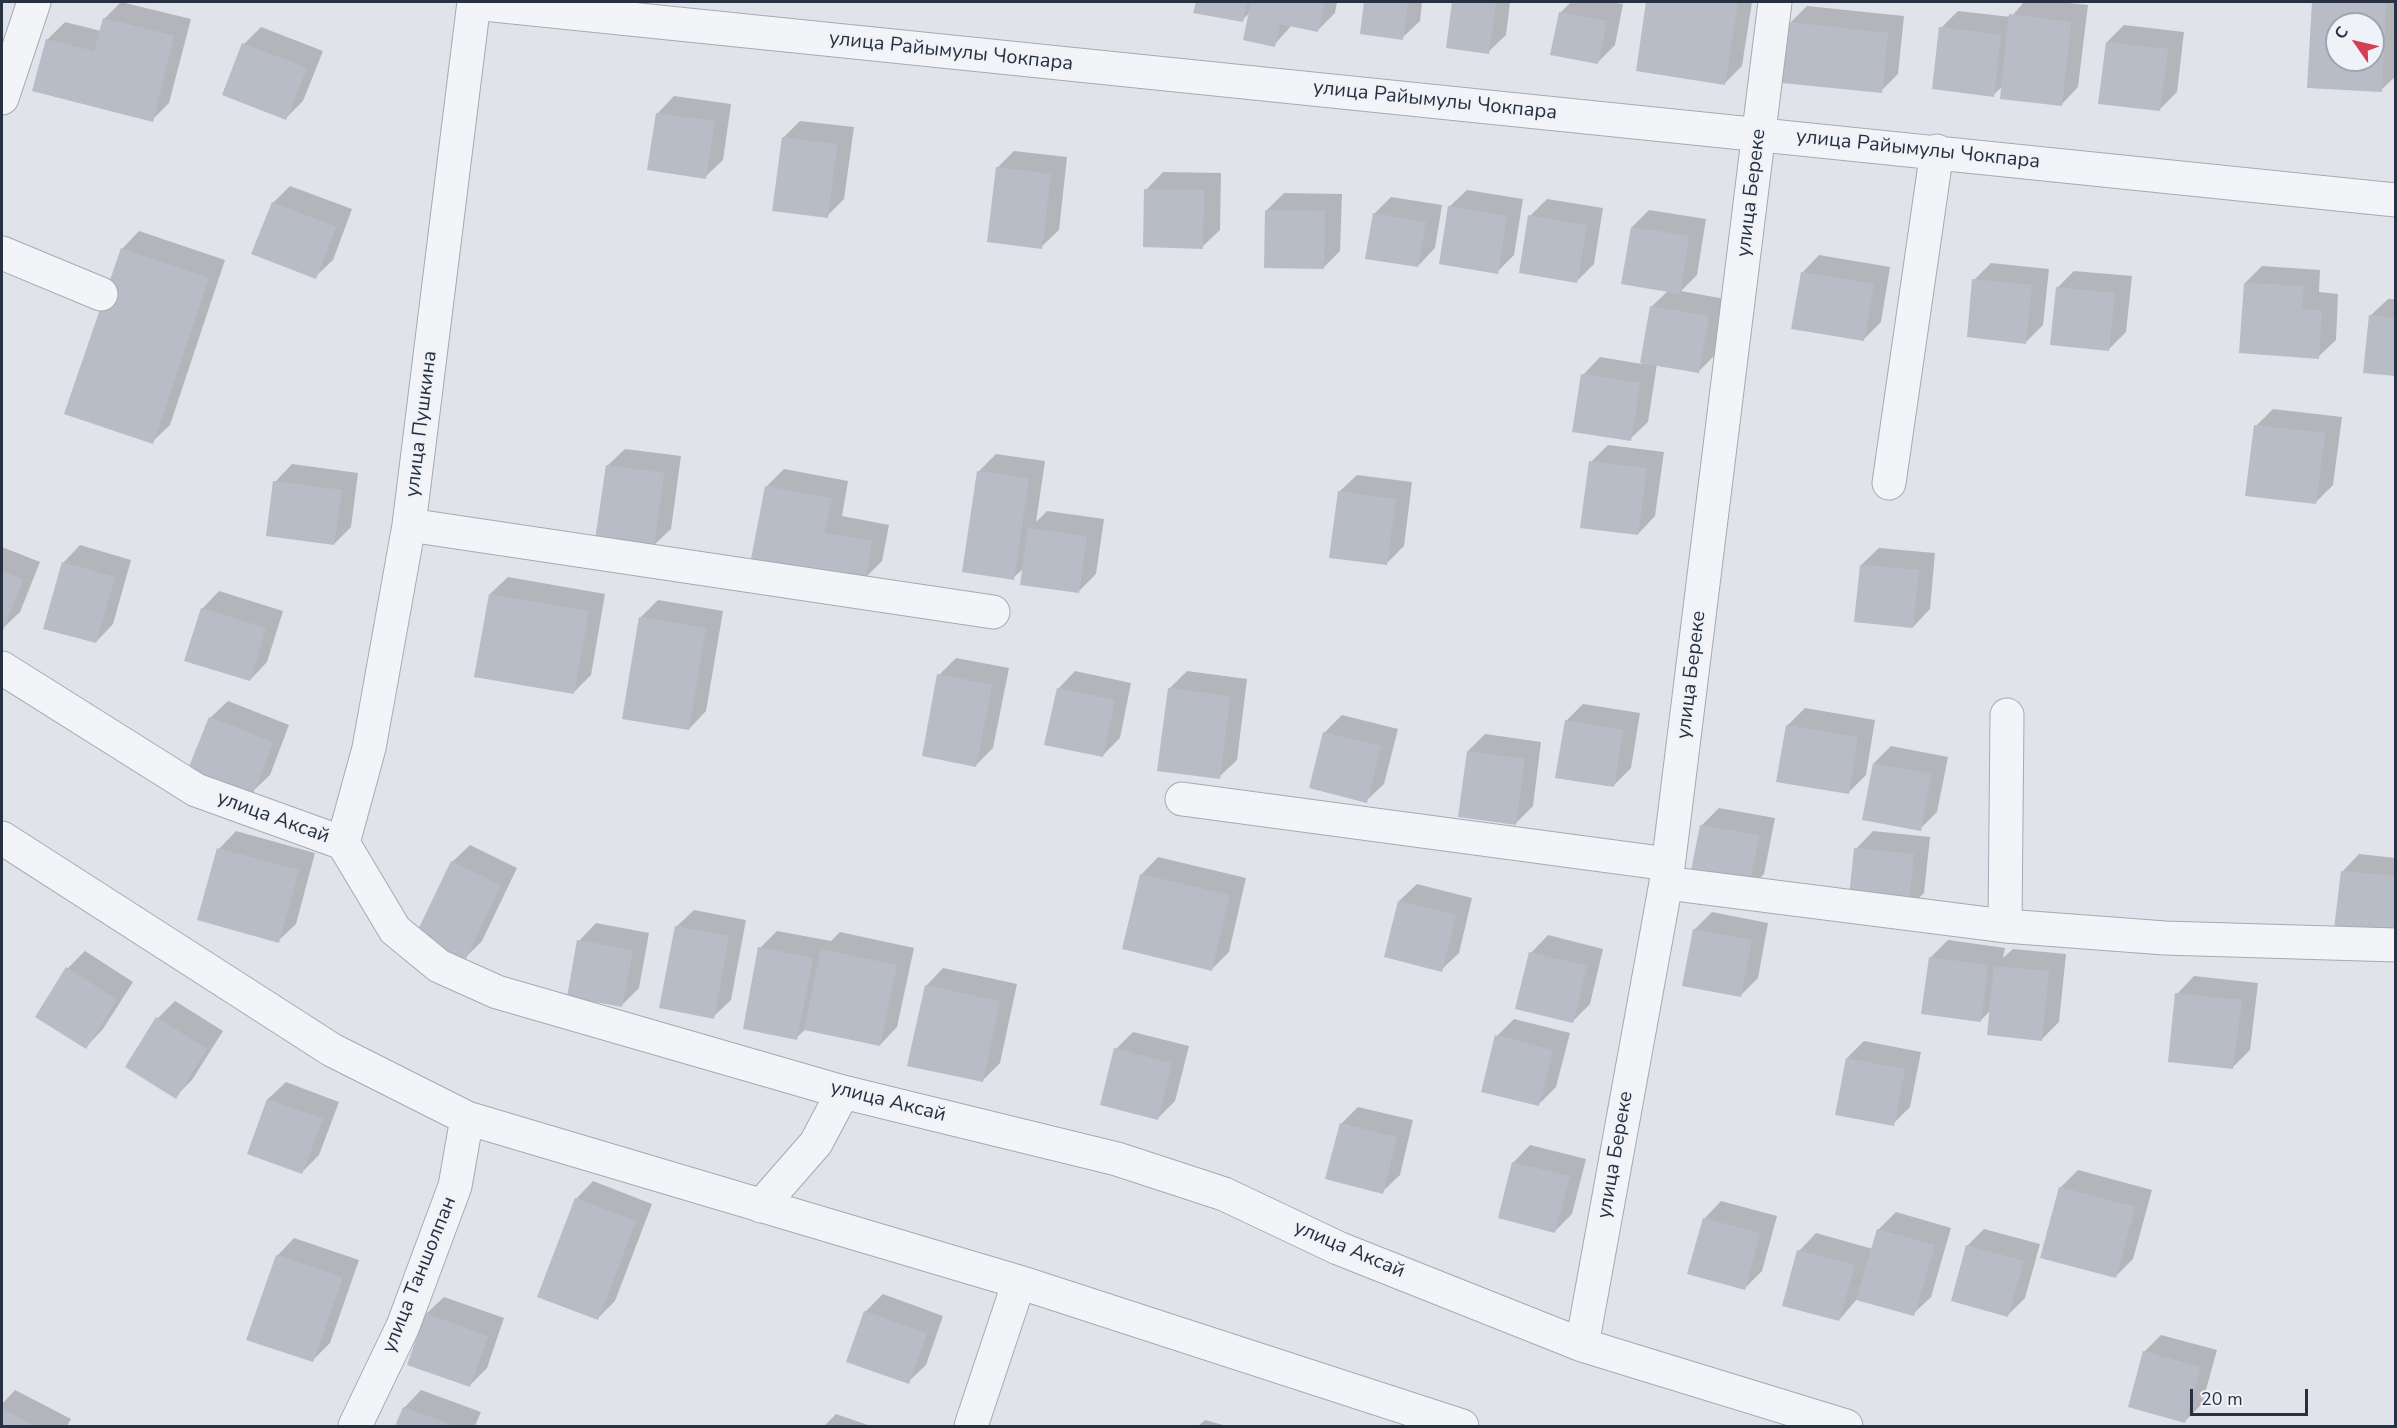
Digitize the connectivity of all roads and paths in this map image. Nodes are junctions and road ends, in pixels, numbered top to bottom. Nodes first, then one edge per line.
1 (34, 2) edge
2 (474, 2) edge
3 (1775, 2) edge
4 (2, 98) edge
5 (1759, 134) junction
6 (1937, 151) junction
7 (2396, 200) edge
8 (2, 253) edge
9 (101, 294) dead end
10 (1889, 483) dead end
11 (409, 525) junction
12 (993, 612) dead end
13 (2, 668) edge
14 (2007, 715) dead end
15 (1182, 799) dead end
16 (2, 838) edge
17 (343, 843) junction
18 (1667, 874) junction
19 (2005, 926) junction
20 (2396, 945) edge
21 (843, 1092) junction
22 (467, 1118) junction
23 (761, 1206) junction
24 (1019, 1282) junction
25 (1582, 1345) junction
26 (355, 1426) edge
27 (972, 1426) edge
28 (1461, 1426) edge
29 (1846, 1426) edge

1 - 4 street
2 - 5 street, улица Райымулы Чокпара
2 - 11 street, улица Пушкина
3 - 5 street, улица Береке
5 - 6 street, улица Райымулы Чокпара
5 - 18 street, улица Береке
6 - 7 street, улица Райымулы Чокпара
6 - 10 street
8 - 9 street
11 - 12 street
11 - 17 street, улица Пушкина
13 - 17 street, улица Аксай
14 - 19 street
15 - 18 street
16 - 22 street
17 - 21 street, улица Аксай
18 - 19 street
18 - 25 street, улица Береке
19 - 20 street
21 - 23 street
21 - 25 street, улица Аксай
22 - 23 street
22 - 26 street, улица Таншолпан
23 - 24 street
24 - 27 street
24 - 28 street
25 - 29 street, улица Аксай

